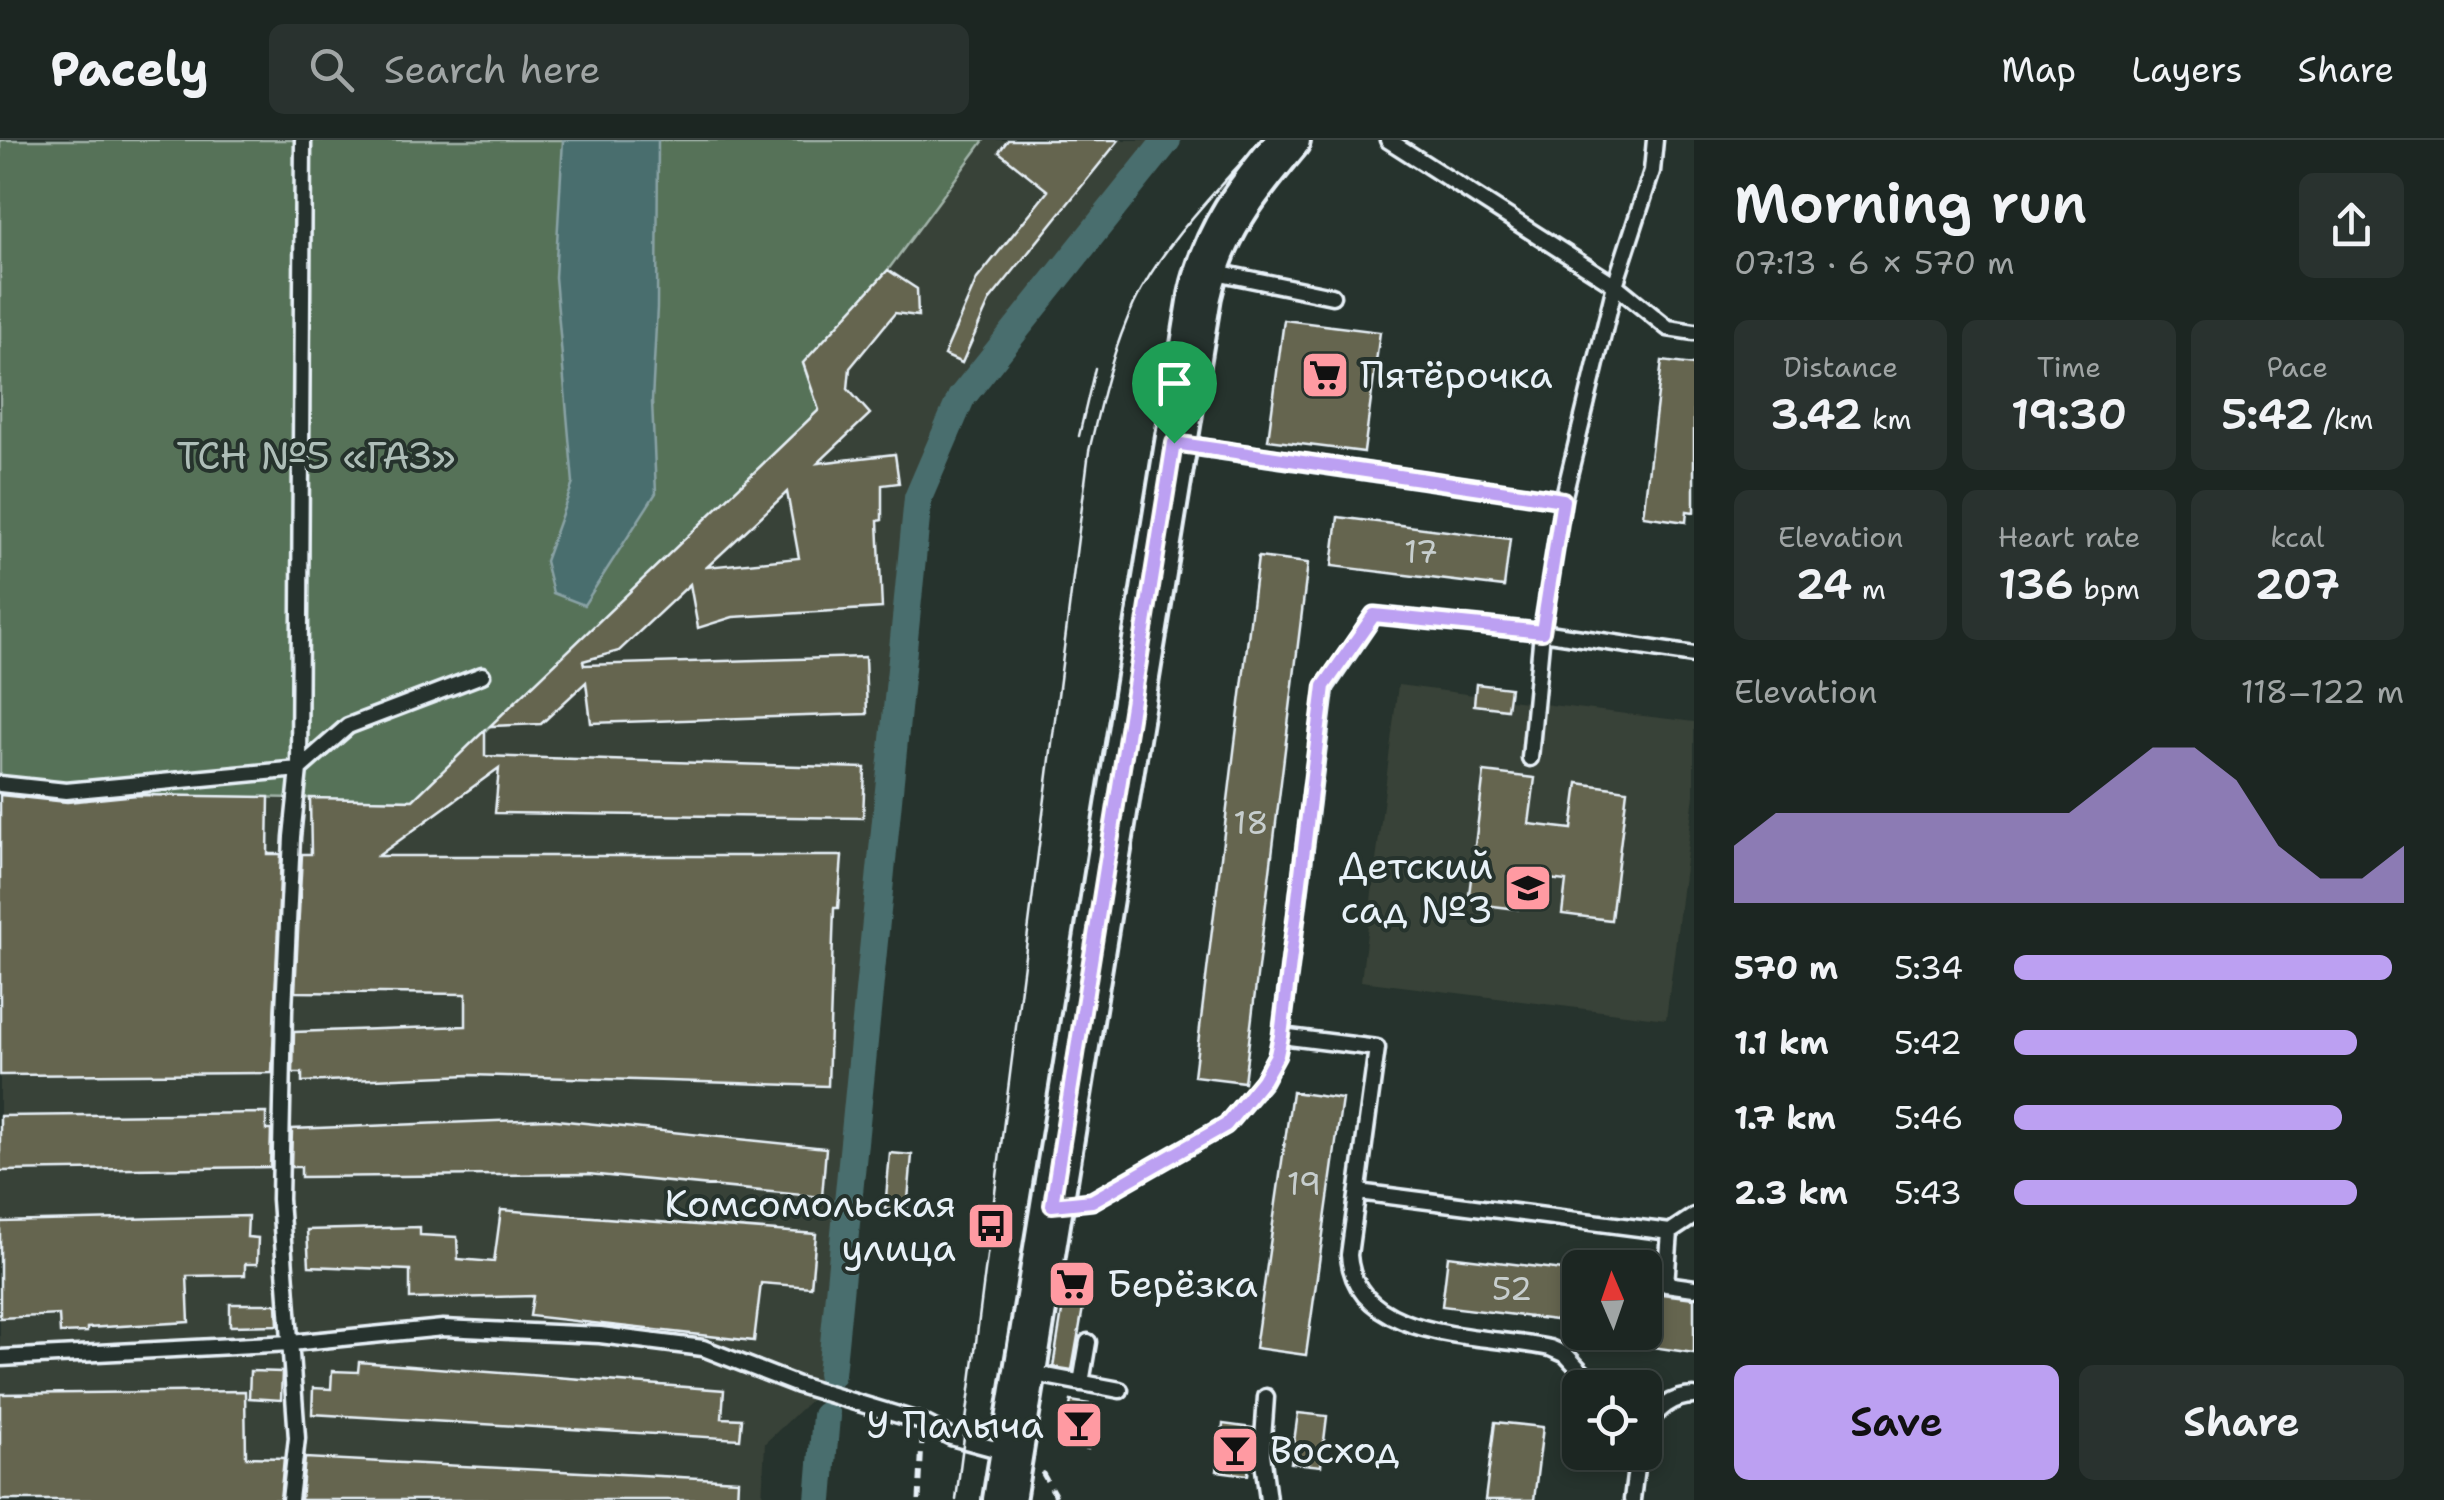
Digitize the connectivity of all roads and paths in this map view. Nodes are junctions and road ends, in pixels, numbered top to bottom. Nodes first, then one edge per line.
1 (302, 140) edge
2 (1289, 140) edge
3 (1388, 140) edge
4 (1655, 140) edge
5 (1206, 270) junction
6 (1615, 285) junction
7 (1332, 296) dead end
8 (1694, 332) edge
9 (1174, 443) junction
10 (1563, 500) junction
11 (1542, 632) junction
12 (1694, 655) edge
13 (482, 674) dead end
14 (1530, 758) dead end
15 (299, 769) junction
16 (0, 784) edge
17 (1281, 1036) junction
18 (1358, 1192) junction
19 (1052, 1205) junction
20 (1694, 1216) edge
21 (1670, 1232) junction
22 (1694, 1288) edge
23 (1088, 1342) dead end
24 (291, 1343) junction
25 (0, 1358) edge
26 (1580, 1370) edge
27 (1024, 1372) junction
28 (1081, 1384) junction
29 (1120, 1390) dead end
30 (1694, 1396) edge
31 (1266, 1397) dead end
32 (1662, 1407) edge
33 (922, 1422) junction
34 (1011, 1454) junction
35 (1636, 1470) edge
36 (290, 1500) edge
37 (919, 1500) edge
38 (1004, 1500) edge
39 (1268, 1500) edge
40 (1632, 1500) edge

1 - 15 lane
2 - 5 street
3 - 6 lane
4 - 6 lane
5 - 7 lane
5 - 9 street
6 - 8 lane
6 - 10 lane
9 - 10 lane
9 - 19 street
10 - 11 lane
11 - 12 lane
11 - 14 lane
11 - 17 lane
13 - 15 lane
15 - 16 lane
15 - 24 lane
17 - 18 lane
17 - 19 lane
18 - 21 lane
18 - 26 lane
19 - 27 street
20 - 21 lane
21 - 22 lane
23 - 28 lane
24 - 25 lane
24 - 33 lane
24 - 36 lane
27 - 28 lane
27 - 34 street
28 - 29 lane
30 - 32 lane
31 - 39 lane
33 - 34 lane
33 - 37 path
34 - 38 street
35 - 40 lane

